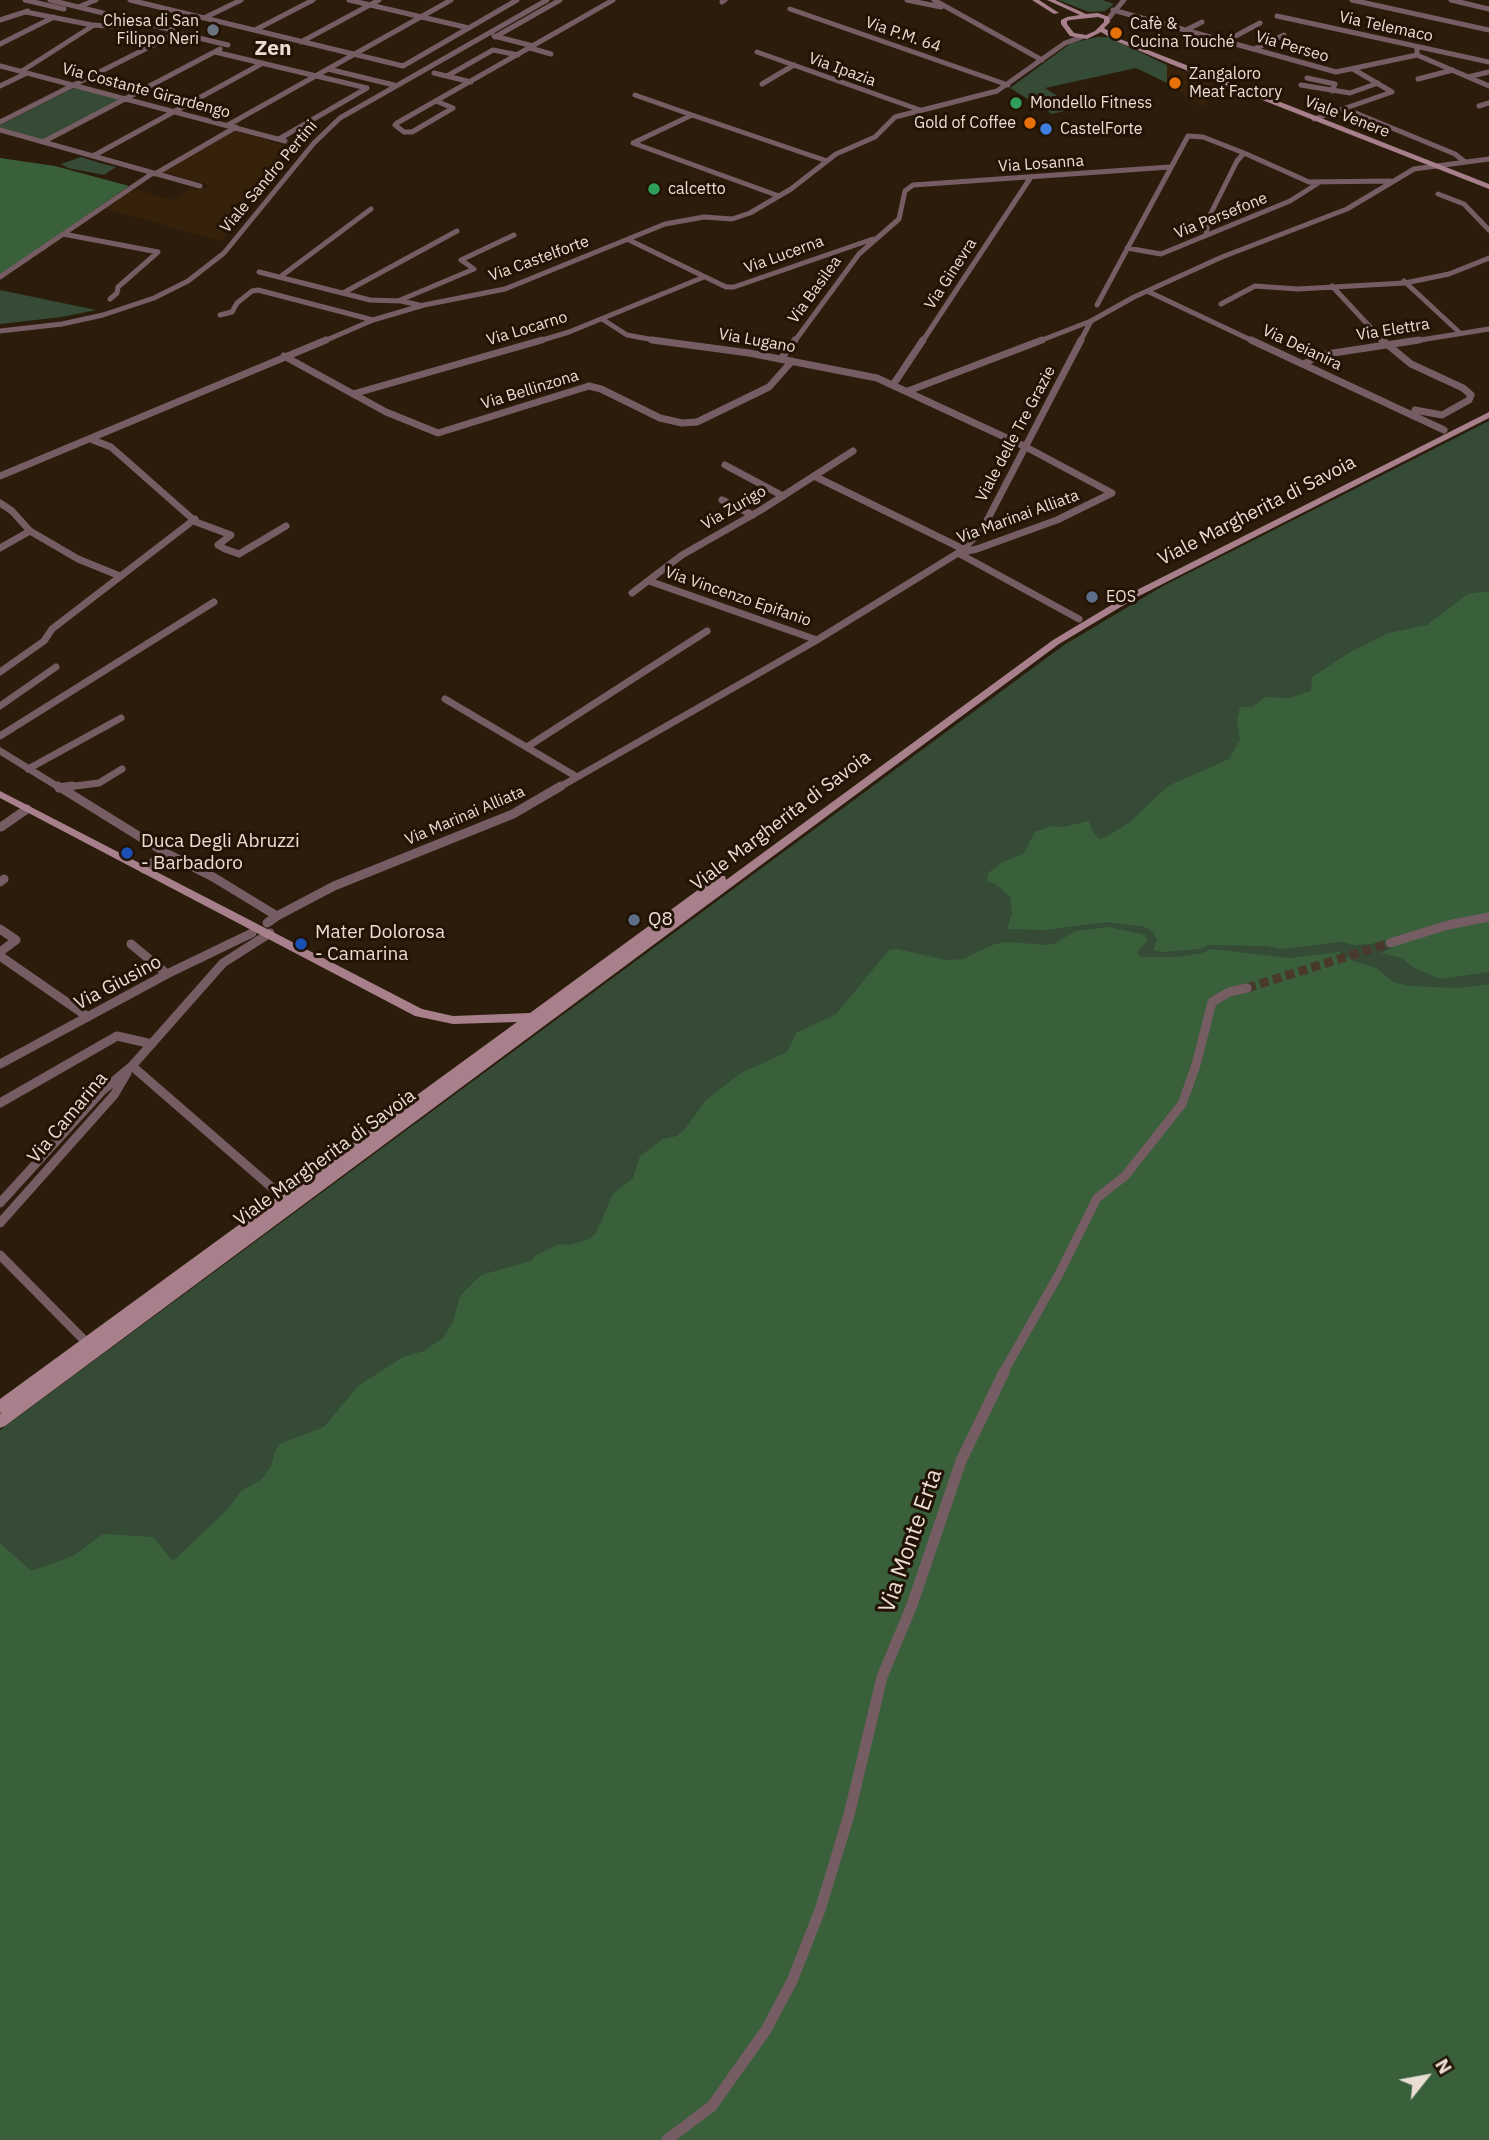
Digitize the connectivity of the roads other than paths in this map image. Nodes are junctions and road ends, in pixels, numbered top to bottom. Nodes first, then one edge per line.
1 (25, 0) edge
2 (50, 0) edge
3 (86, 0) edge
4 (96, 0) edge
5 (130, 0) edge
6 (241, 0) edge
7 (313, 0) edge
8 (349, 0) edge
9 (379, 0) edge
10 (452, 0) edge
11 (517, 0) edge
12 (540, 0) edge
13 (547, 0) edge
14 (560, 0) edge
15 (613, 0) edge
16 (907, 0) edge
17 (934, 0) edge
18 (1035, 0) edge
19 (1050, 0) edge
20 (1124, 0) edge
21 (1352, 0) edge
22 (1451, 0) edge
23 (370, 5) junction
24 (46, 6) junction
25 (78, 7) junction
26 (790, 9) dead end
27 (950, 9) junction
28 (1136, 9) dead end
29 (1489, 9) edge
30 (1113, 10) junction
31 (26, 12) junction
32 (1130, 14) junction
33 (1093, 15) junction
34 (1277, 16) dead end
35 (422, 17) junction
36 (54, 18) junction
37 (204, 18) junction
38 (1167, 18) dead end
39 (1108, 19) junction
40 (0, 20) edge
41 (1159, 22) junction
42 (1202, 22) dead end
43 (1260, 23) dead end
44 (94, 26) junction
45 (124, 27) dead end
46 (1066, 27) junction
47 (470, 28) junction
48 (1101, 29) junction
49 (255, 30) junction
50 (1186, 30) junction
51 (1489, 30) edge
52 (177, 33) junction
53 (485, 34) junction
54 (1284, 35) dead end
55 (1091, 36) junction
56 (495, 37) junction
57 (1082, 37) junction
58 (1118, 40) junction
59 (1226, 41) junction
60 (302, 42) junction
61 (1065, 43) junction
62 (0, 44) edge
63 (531, 47) junction
64 (1418, 47) junction
65 (1254, 49) junction
66 (215, 52) junction
67 (757, 52) dead end
68 (551, 54) dead end
69 (354, 55) junction
70 (518, 55) junction
71 (1417, 55) junction
72 (1042, 60) junction
73 (1489, 62) edge
74 (263, 63) junction
75 (0, 65) edge
76 (794, 65) junction
77 (331, 68) junction
78 (1353, 69) junction
79 (1453, 71) junction
80 (25, 72) junction
81 (1489, 72) edge
82 (434, 73) dead end
83 (317, 76) junction
84 (447, 76) junction
85 (1468, 77) junction
86 (1307, 78) dead end
87 (1418, 79) dead end
88 (471, 82) junction
89 (394, 83) junction
90 (1378, 83) junction
91 (762, 84) dead end
92 (73, 85) junction
93 (1009, 85) junction
94 (1301, 85) dead end
95 (0, 86) edge
96 (1489, 86) edge
97 (1332, 91) junction
98 (635, 95) dead end
99 (125, 99) junction
100 (436, 101) junction
101 (1489, 103) edge
102 (1479, 106) dead end
103 (1346, 109) junction
104 (920, 110) junction
105 (174, 111) junction
106 (692, 114) junction
107 (1314, 119) junction
108 (0, 122) edge
109 (228, 125) junction
110 (236, 127) junction
111 (0, 130) edge
112 (278, 139) junction
113 (285, 141) dead end
114 (43, 142) junction
115 (1244, 153) junction
116 (93, 156) junction
117 (1489, 159) edge
118 (827, 161) junction
119 (1465, 162) junction
120 (1435, 166) junction
121 (1170, 167) junction
122 (154, 173) junction
123 (1031, 177) junction
124 (1390, 181) junction
125 (1320, 182) junction
126 (200, 186) dead end
127 (1489, 187) edge
128 (1438, 194) dead end
129 (779, 196) junction
130 (370, 209) dead end
131 (1489, 230) edge
132 (457, 231) dead end
133 (63, 233) junction
134 (1206, 234) junction
135 (514, 235) dead end
136 (873, 239) junction
137 (629, 240) junction
138 (1127, 248) junction
139 (1488, 256) edge
140 (259, 272) dead end
141 (0, 277) edge
142 (280, 277) junction
143 (704, 277) junction
144 (1404, 281) junction
145 (1332, 286) junction
146 (1147, 291) junction
147 (342, 292) junction
148 (110, 299) dead end
149 (397, 302) junction
150 (1221, 304) dead end
151 (1097, 305) dead end
152 (420, 306) junction
153 (220, 315) dead end
154 (602, 319) junction
155 (373, 320) junction
156 (1091, 321) junction
157 (0, 329) edge
158 (1489, 329) edge
159 (1460, 333) junction
160 (1387, 345) junction
161 (284, 356) junction
162 (786, 360) junction
163 (1304, 365) junction
164 (893, 385) junction
165 (374, 390) junction
166 (908, 391) junction
167 (353, 394) junction
168 (372, 404) junction
169 (1489, 408) edge
170 (1415, 410) dead end
171 (1489, 415) edge
172 (1444, 430) junction
173 (92, 440) junction
174 (1024, 446) junction
175 (853, 451) dead end
176 (725, 465) dead end
177 (0, 476) edge
178 (814, 476) junction
179 (783, 496) junction
180 (722, 500) dead end
181 (0, 503) edge
182 (753, 515) junction
183 (195, 519) junction
184 (286, 526) dead end
185 (30, 531) junction
186 (0, 548) edge
187 (961, 551) junction
188 (120, 576) junction
189 (649, 581) junction
190 (632, 593) dead end
191 (214, 602) dead end
192 (1079, 619) junction
193 (707, 631) dead end
194 (817, 640) junction
195 (56, 667) dead end
196 (0, 672) edge
197 (445, 699) dead end
198 (0, 706) edge
199 (121, 718) dead end
200 (0, 736) edge
201 (527, 747) junction
202 (0, 751) edge
203 (28, 769) junction
204 (122, 769) dead end
205 (577, 777) junction
206 (60, 788) junction
207 (0, 794) edge
208 (27, 809) junction
209 (1, 827) edge
210 (166, 853) junction
211 (144, 869) junction
212 (277, 916) junction
213 (1489, 917) edge
214 (0, 929) edge
215 (267, 929) junction
216 (252, 933) dead end
217 (1390, 943) tunnel mouth
218 (131, 944) dead end
219 (0, 954) edge
220 (167, 974) junction
221 (1247, 988) tunnel mouth
222 (88, 1017) junction
223 (541, 1019) junction
224 (152, 1044) junction
225 (0, 1064) edge
226 (132, 1066) junction
227 (0, 1103) edge
228 (284, 1198) junction
229 (0, 1203) edge
230 (0, 1223) edge
231 (0, 1255) edge
232 (87, 1343) junction
233 (0, 1407) edge
234 (0, 1422) edge
235 (667, 2140) edge

1 - 24 street
2 - 25 street
3 - 25 street
4 - 25 street
5 - 37 street
6 - 37 street
7 - 49 street
8 - 23 street
9 - 23 street
10 - 35 street
11 - 47 street
12 - 89 street, Viale Sandro Pertini
13 - 53 street, Viale Sandro Pertini
14 - 56 street
15 - 63 street
16 - 27 street
17 - 27 street
18 - 46 street
19 - 33 street
20 - 30 street
21 - 51 street
22 - 29 street
23 - 35 street
23 - 60 street
24 - 25 street
24 - 31 street
25 - 52 street
26 - 93 street, Via P.M. 64
27 - 72 street
28 - 32 street
30 - 32 street, Via Perseo
30 - 33 street
30 - 39 street
31 - 36 street
31 - 40 street
32 - 41 street, Via Perseo
33 - 39 street
33 - 46 street
34 - 64 street, Via Telemaco
35 - 47 street
35 - 69 street
36 - 44 street
36 - 62 street
37 - 49 street
38 - 41 street
39 - 48 street
41 - 50 street, Via Perseo
42 - 50 street
43 - 59 street
44 - 45 street
44 - 80 street
46 - 57 street
46 - 61 street
47 - 69 street
48 - 55 street
48 - 58 street, Viale Venere
49 - 60 street
50 - 59 street, Via Perseo
52 - 66 street
52 - 92 street
53 - 56 street
53 - 89 street, Viale Sandro Pertini
54 - 65 street
55 - 57 street
55 - 58 street, Viale Venere
56 - 63 street
57 - 61 street, Via Castelforte
58 - 107 street, Viale Venere
59 - 65 street, Via Perseo
60 - 69 street
61 - 72 street, Via Castelforte
63 - 68 street
63 - 70 street
64 - 71 street
64 - 73 street, Via Telemaco
65 - 78 street, Via Perseo
66 - 74 street
66 - 99 street
67 - 76 street, Via Ipazia
69 - 77 street
70 - 84 street
70 - 88 street
71 - 78 street, Via Perseo
71 - 79 street
72 - 93 street, Via Castelforte
74 - 83 street
74 - 105 street
75 - 80 street, Via Costante Girardengo
76 - 91 street
76 - 104 street, Via Ipazia
77 - 83 street
77 - 89 street
78 - 90 street
79 - 85 street
79 - 87 street
80 - 92 street, Via Costante Girardengo
80 - 95 street
81 - 85 street
82 - 84 street
83 - 109 street
83 - 112 street
84 - 88 street
85 - 96 street
86 - 97 street
88 - 100 street
89 - 157 street, Viale Sandro Pertini
90 - 97 street
90 - 103 street
92 - 99 street, Via Costante Girardengo
92 - 108 street
93 - 104 street, Via Castelforte
94 - 97 street
98 - 106 street
99 - 105 street, Via Costante Girardengo
99 - 114 street
100 - 100 street
101 - 102 street
103 - 107 street
103 - 119 street
104 - 118 street, Via Castelforte
105 - 109 street, Via Costante Girardengo
105 - 116 street
106 - 118 street
106 - 129 street
107 - 120 street, Viale Venere
109 - 110 street, Via Costante Girardengo
110 - 112 street, Via Costante Girardengo
110 - 122 street
111 - 114 street
112 - 113 street, Via Costante Girardengo
114 - 116 street
115 - 121 street
115 - 125 street
115 - 134 street
116 - 122 street
117 - 119 street
118 - 129 street, Via Castelforte
119 - 120 street
120 - 124 street
120 - 127 street, Viale Venere
121 - 123 street, Via Losanna
121 - 138 street
122 - 126 street
122 - 133 street
123 - 136 street, Via Losanna
123 - 164 street, Via Ginevra
124 - 125 street
124 - 146 street
125 - 134 street, Via Persefone
128 - 131 street
129 - 137 street, Via Castelforte
130 - 142 street
132 - 147 street
133 - 141 street
133 - 148 street
134 - 138 street, Via Persefone
135 - 149 street
136 - 143 street, Via Lucerna
136 - 162 street, Via Basilea
137 - 143 street, Via Lucerna
137 - 152 street, Via Castelforte
138 - 151 street
139 - 144 street
140 - 142 street
142 - 147 street
143 - 154 street, Via Locarno
144 - 145 street
144 - 159 street
145 - 150 street
145 - 160 street
146 - 156 street
146 - 163 street, Via Deianira
147 - 149 street
149 - 152 street
152 - 155 street, Via Castelforte
153 - 155 street
154 - 162 street, Via Lugano
154 - 165 street, Via Locarno
155 - 161 street, Via Castelforte
156 - 166 street
156 - 174 street, Viale delle Tre Grazie
158 - 159 street, Via Elettra
159 - 160 street, Via Elettra
160 - 163 street, Via Elettra
160 - 170 street
161 - 167 street, Via Bellinzona
161 - 173 street, Via Castelforte
162 - 164 street, Via Lugano
162 - 168 street, Via Bellinzona
163 - 172 street, Via Deianira
164 - 166 street, Via Lugano
165 - 167 street, Via Locarno
165 - 168 street
166 - 174 street, Via Marinai Alliata
167 - 168 street, Via Bellinzona
169 - 172 street, Viale Margherita di Savoia
171 - 223 street, Viale Margherita di Savoia
172 - 192 street, Viale Margherita di Savoia
173 - 177 street, Via Castelforte
173 - 183 street
174 - 187 street, Viale delle Tre Grazie
174 - 187 street, Via Marinai Alliata
175 - 178 street, Via Zurigo
176 - 179 street
178 - 179 street, Via Zurigo
178 - 187 street
179 - 182 street, Via Zurigo
180 - 182 street
181 - 185 street
182 - 189 street, Via Zurigo
183 - 184 street
183 - 188 street
185 - 186 street
185 - 188 street
187 - 192 street
187 - 194 street, Via Marinai Alliata
188 - 196 street
189 - 190 street, Via Zurigo
189 - 194 street, Via Vincenzo Epifanio
191 - 200 street
192 - 223 street, Viale Margherita di Savoia
193 - 201 street
194 - 205 street, Via Marinai Alliata
195 - 198 street
197 - 201 street
199 - 203 street
201 - 205 street
202 - 203 street
203 - 206 street
204 - 206 street
205 - 212 street, Via Marinai Alliata
206 - 210 street
207 - 208 street
208 - 209 street
208 - 211 street
210 - 211 street
210 - 212 street
211 - 215 street
212 - 215 street
213 - 217 street
214 - 219 street
215 - 223 street
215 - 224 street, Via Camarina
216 - 220 street, Via Giusino
218 - 220 street
219 - 222 street
220 - 222 street, Via Giusino
221 - 235 street, Via Monte Erta
222 - 225 street, Via Giusino
223 - 228 street, Viale Margherita di Savoia
223 - 234 street, Viale Margherita di Savoia
224 - 226 street, Via Camarina
224 - 227 street
226 - 228 street
226 - 229 street, Via Camarina
226 - 230 street, Via Camarina
228 - 232 street, Viale Margherita di Savoia
231 - 232 street
232 - 233 street, Viale Margherita di Savoia

